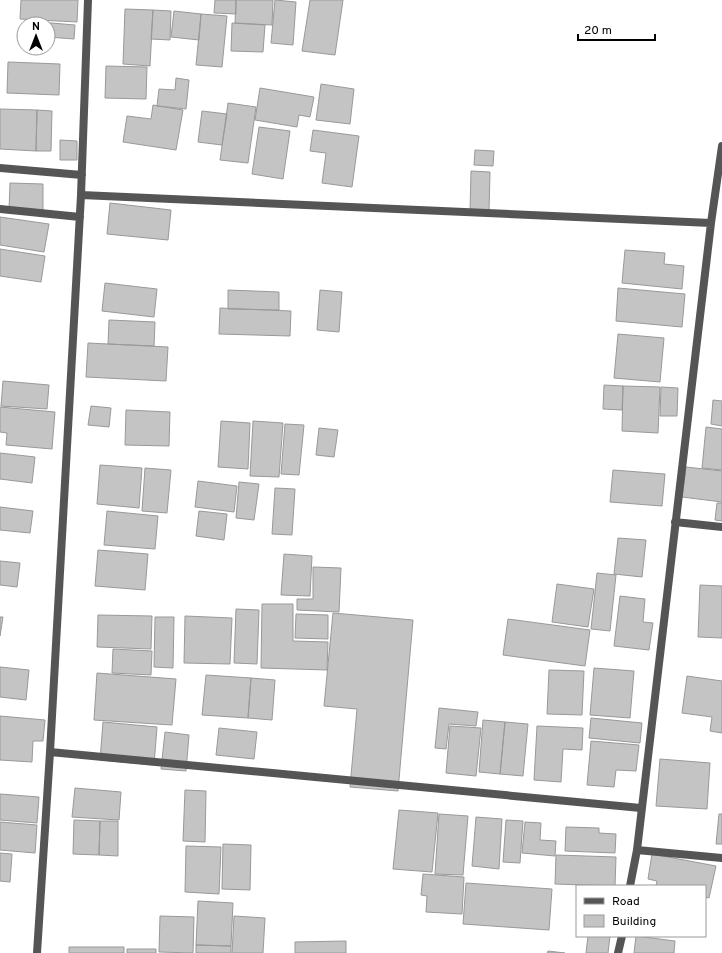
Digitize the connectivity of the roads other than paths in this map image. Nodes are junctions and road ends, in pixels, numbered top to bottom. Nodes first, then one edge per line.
1 (88, 0) edge
2 (722, 146) edge
3 (0, 168) edge
4 (82, 175) junction
5 (81, 194) junction
6 (0, 209) edge
7 (80, 217) junction
8 (711, 223) junction
9 (675, 522) junction
10 (722, 527) edge
11 (50, 752) junction
12 (641, 808) junction
13 (637, 850) junction
14 (722, 858) edge
15 (630, 885) edge
16 (622, 937) edge
17 (37, 953) edge
18 (618, 953) edge

1 - 4 street
2 - 8 street
3 - 4 street
4 - 5 street
5 - 7 street
5 - 8 street
6 - 7 street
7 - 11 street
8 - 9 street
9 - 10 street
9 - 12 street
11 - 12 street
11 - 17 street
12 - 13 street
13 - 14 street
13 - 15 street
16 - 18 street

